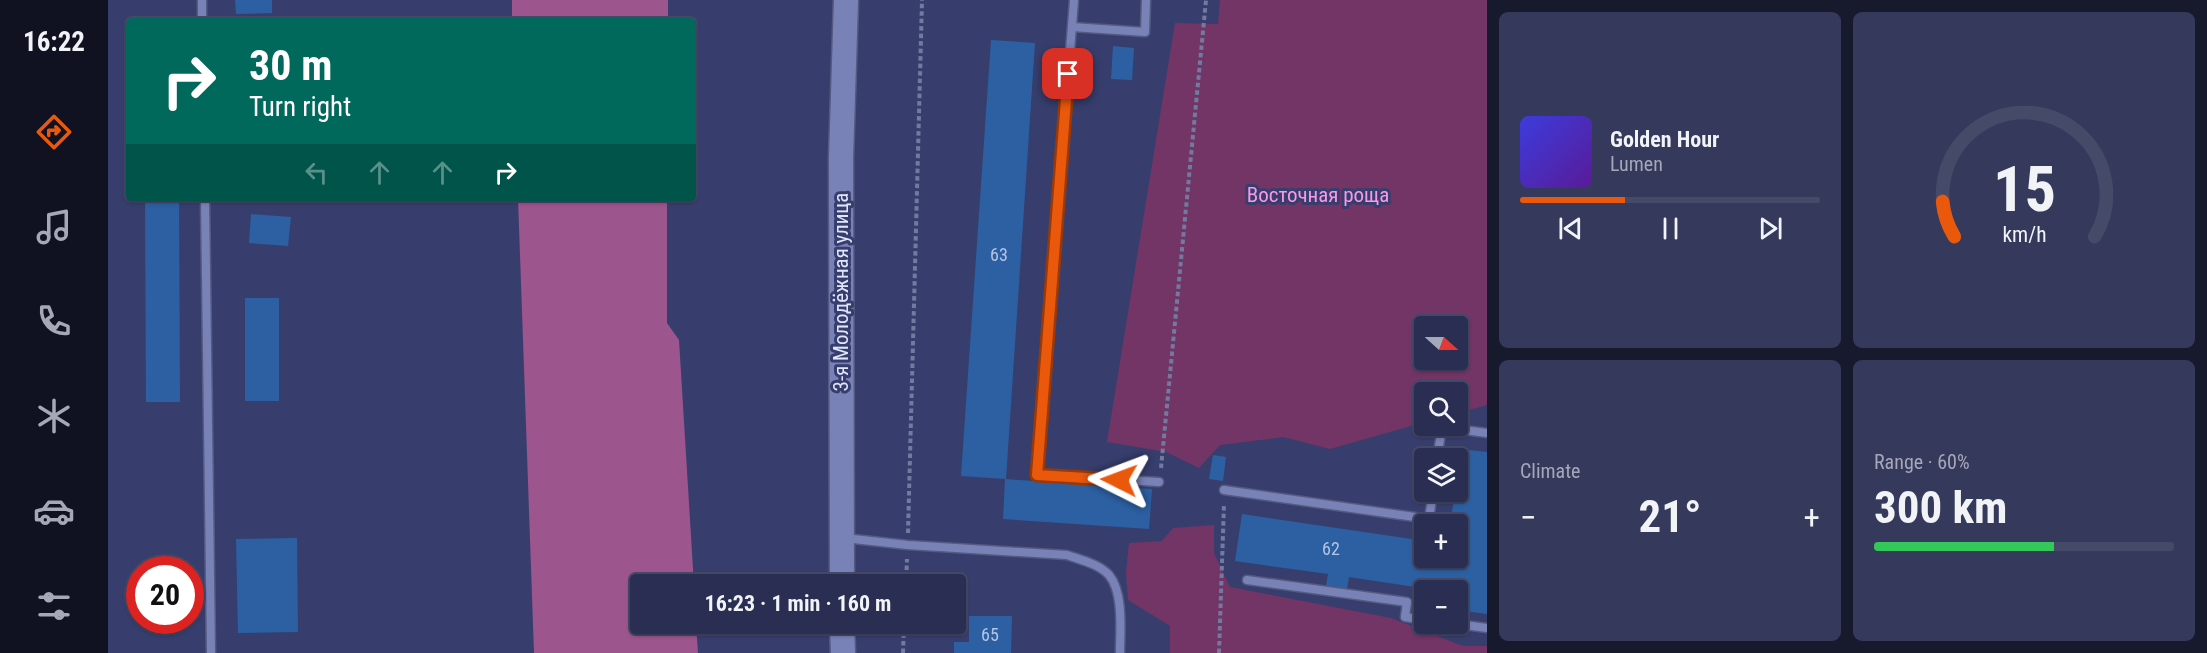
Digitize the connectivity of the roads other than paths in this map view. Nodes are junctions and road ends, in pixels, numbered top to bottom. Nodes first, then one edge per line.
1 (202, 0) edge
2 (846, 0) edge
3 (1074, 0) edge
4 (1146, 0) edge
5 (202, 18) edge
6 (1072, 27) junction
7 (205, 201) edge
8 (1487, 433) edge
9 (1439, 448) edge
10 (1160, 482) road end
11 (1224, 490) road end
12 (1432, 502) edge
13 (842, 538) junction
14 (842, 574) edge
15 (1246, 580) dead end
16 (1414, 618) edge
17 (1468, 625) edge
18 (1487, 628) edge
19 (842, 634) edge
20 (211, 653) edge
21 (843, 653) edge
22 (1120, 653) edge

1 - 5 lane
2 - 13 main road, 3-я Молодёжная улица
3 - 6 lane
4 - 6 lane
6 - 10 lane
7 - 20 lane
8 - 9 lane
11 - 12 lane
13 - 14 main road, 3-я Молодёжная улица
13 - 22 lane
15 - 16 lane
17 - 18 lane
19 - 21 main road

